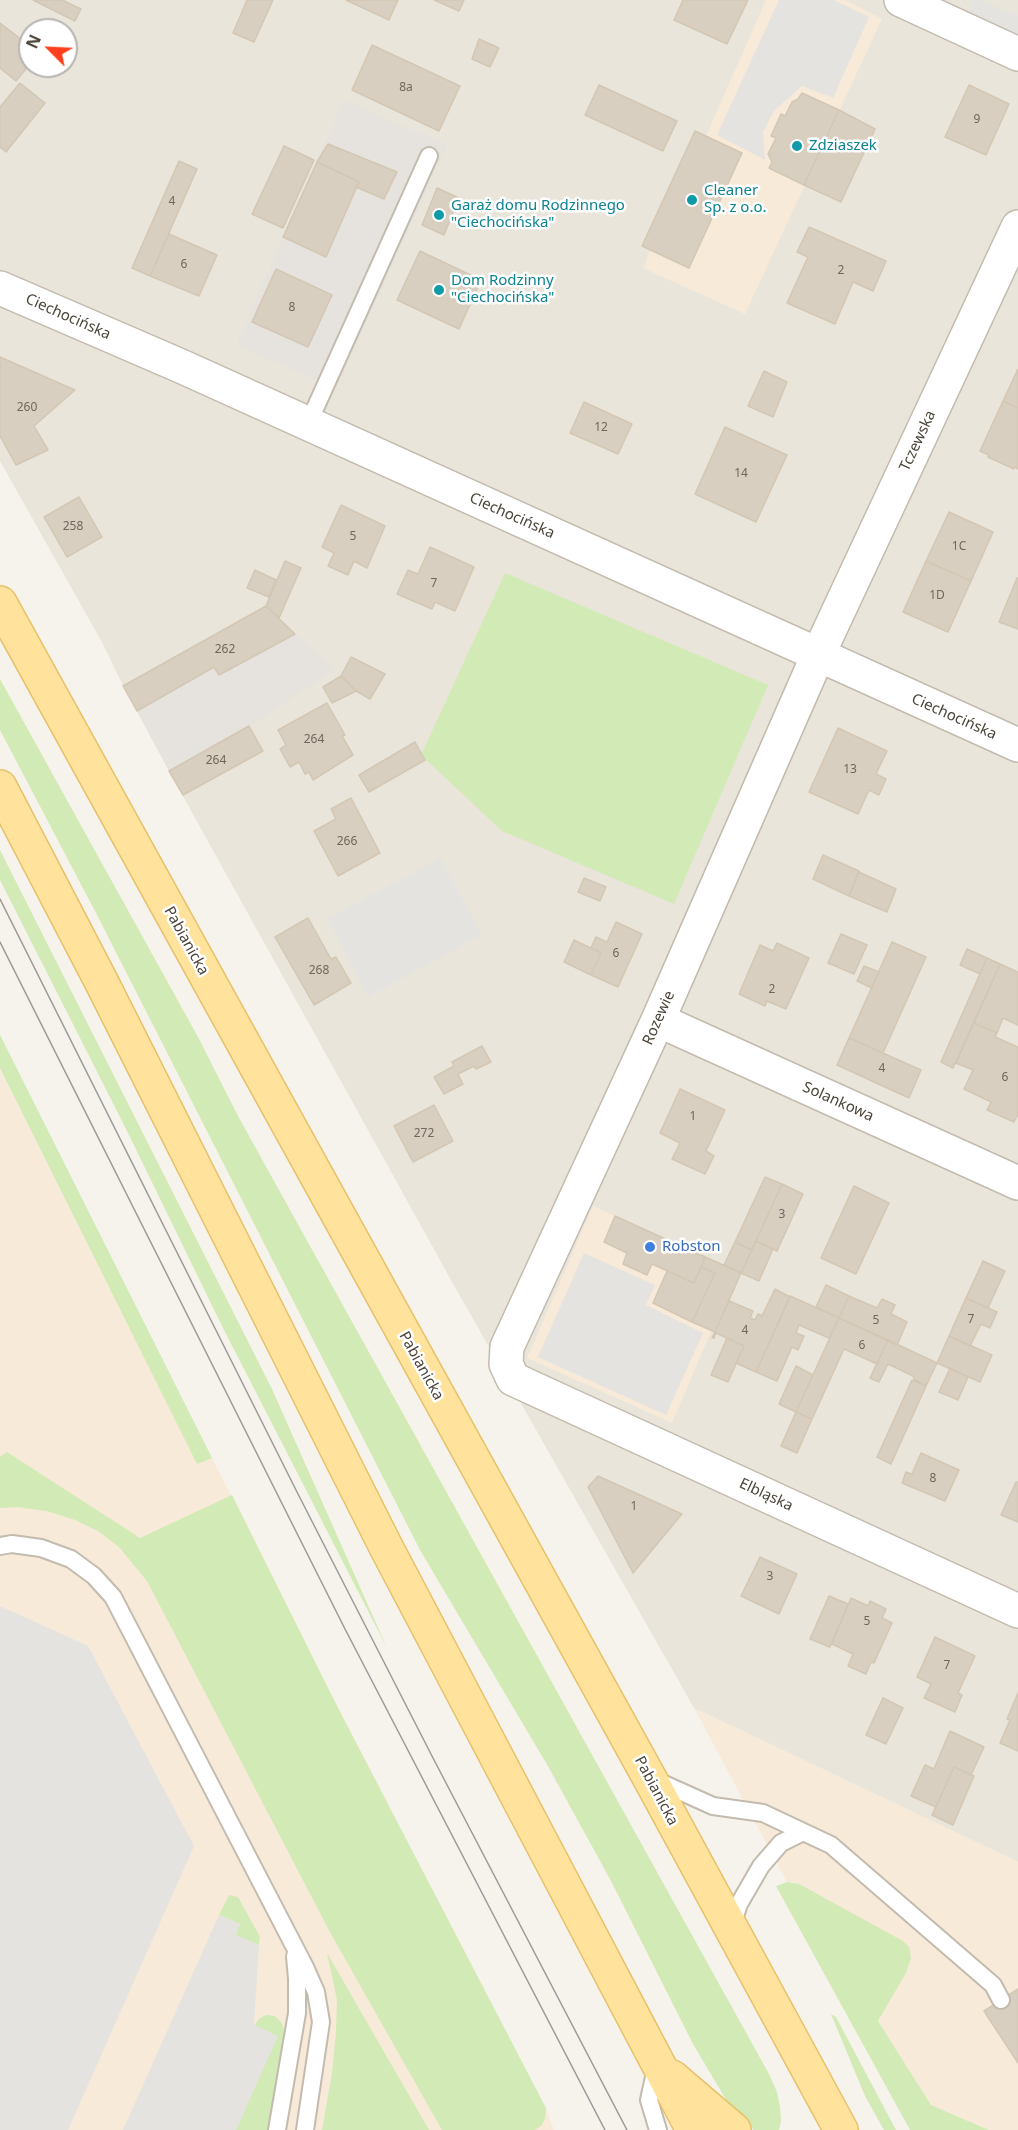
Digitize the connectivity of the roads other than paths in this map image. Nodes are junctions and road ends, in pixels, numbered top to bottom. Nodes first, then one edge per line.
1 (901, 0) edge
2 (1018, 54) edge
3 (429, 156) dead end
4 (1018, 227) edge
5 (2, 287) edge
6 (308, 424) junction
7 (0, 603) edge
8 (818, 655) junction
9 (1018, 745) edge
10 (0, 786) edge
11 (658, 1020) junction
12 (1018, 1183) edge
13 (513, 1379) joint
14 (0, 1546) edge
15 (1018, 1611) edge
16 (648, 1777) junction
17 (804, 1832) junction
18 (730, 1930) junction
19 (293, 1943) junction
20 (1001, 2000) dead end
21 (657, 2064) junction
22 (820, 2093) junction
23 (277, 2130) edge
24 (304, 2130) edge
25 (658, 2130) edge
26 (693, 2130) edge
27 (734, 2130) edge
28 (822, 2130) edge
29 (841, 2130) edge

1 - 2 street
3 - 6 lane
4 - 8 street, Tczewska
5 - 6 street, Ciechocińska
6 - 8 street, Ciechocińska
7 - 16 main road, Pabianicka
8 - 9 street, Ciechocińska
8 - 11 street, Rozewie
10 - 21 main road
11 - 12 street, Solankowa
11 - 13 street, Rozewie
13 - 15 street, Elbląska
14 - 19 lane
16 - 17 lane
16 - 18 main road, Pabianicka
17 - 18 lane
17 - 20 lane
18 - 22 main road, Pabianicka
19 - 23 lane
19 - 24 lane
21 - 25 lane
21 - 26 main road
21 - 27 main road
22 - 28 main road
22 - 29 main road, Pabianicka

